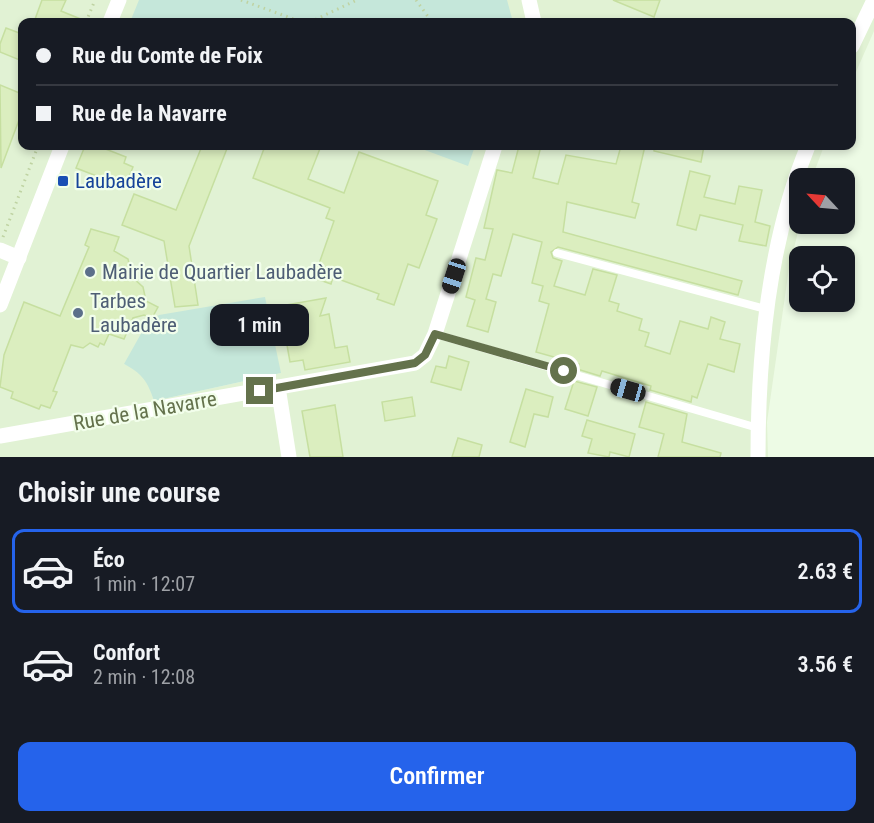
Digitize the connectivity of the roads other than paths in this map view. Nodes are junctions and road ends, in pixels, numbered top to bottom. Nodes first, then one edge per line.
1 (119, 0) edge
2 (529, 0) edge
3 (874, 0) edge
4 (112, 18) edge
5 (533, 18) edge
6 (856, 38) edge
7 (60, 150) edge
8 (494, 150) edge
9 (807, 150) edge
10 (0, 250) edge
11 (557, 253) dead end
12 (19, 258) junction
13 (0, 304) edge
14 (765, 309) junction
15 (435, 334) junction
16 (278, 387) junction
17 (758, 428) junction
18 (0, 436) edge
19 (289, 457) edge
20 (758, 457) edge

1 - 4 street
2 - 5 street
3 - 6 street
7 - 12 street
8 - 15 street, Rue de la Navarre
9 - 14 street
10 - 12 street
11 - 14 lane
12 - 13 street
14 - 17 street
15 - 16 street, Rue de la Navarre
15 - 17 lane
16 - 18 street, Rue de la Navarre
16 - 19 street
17 - 20 street

